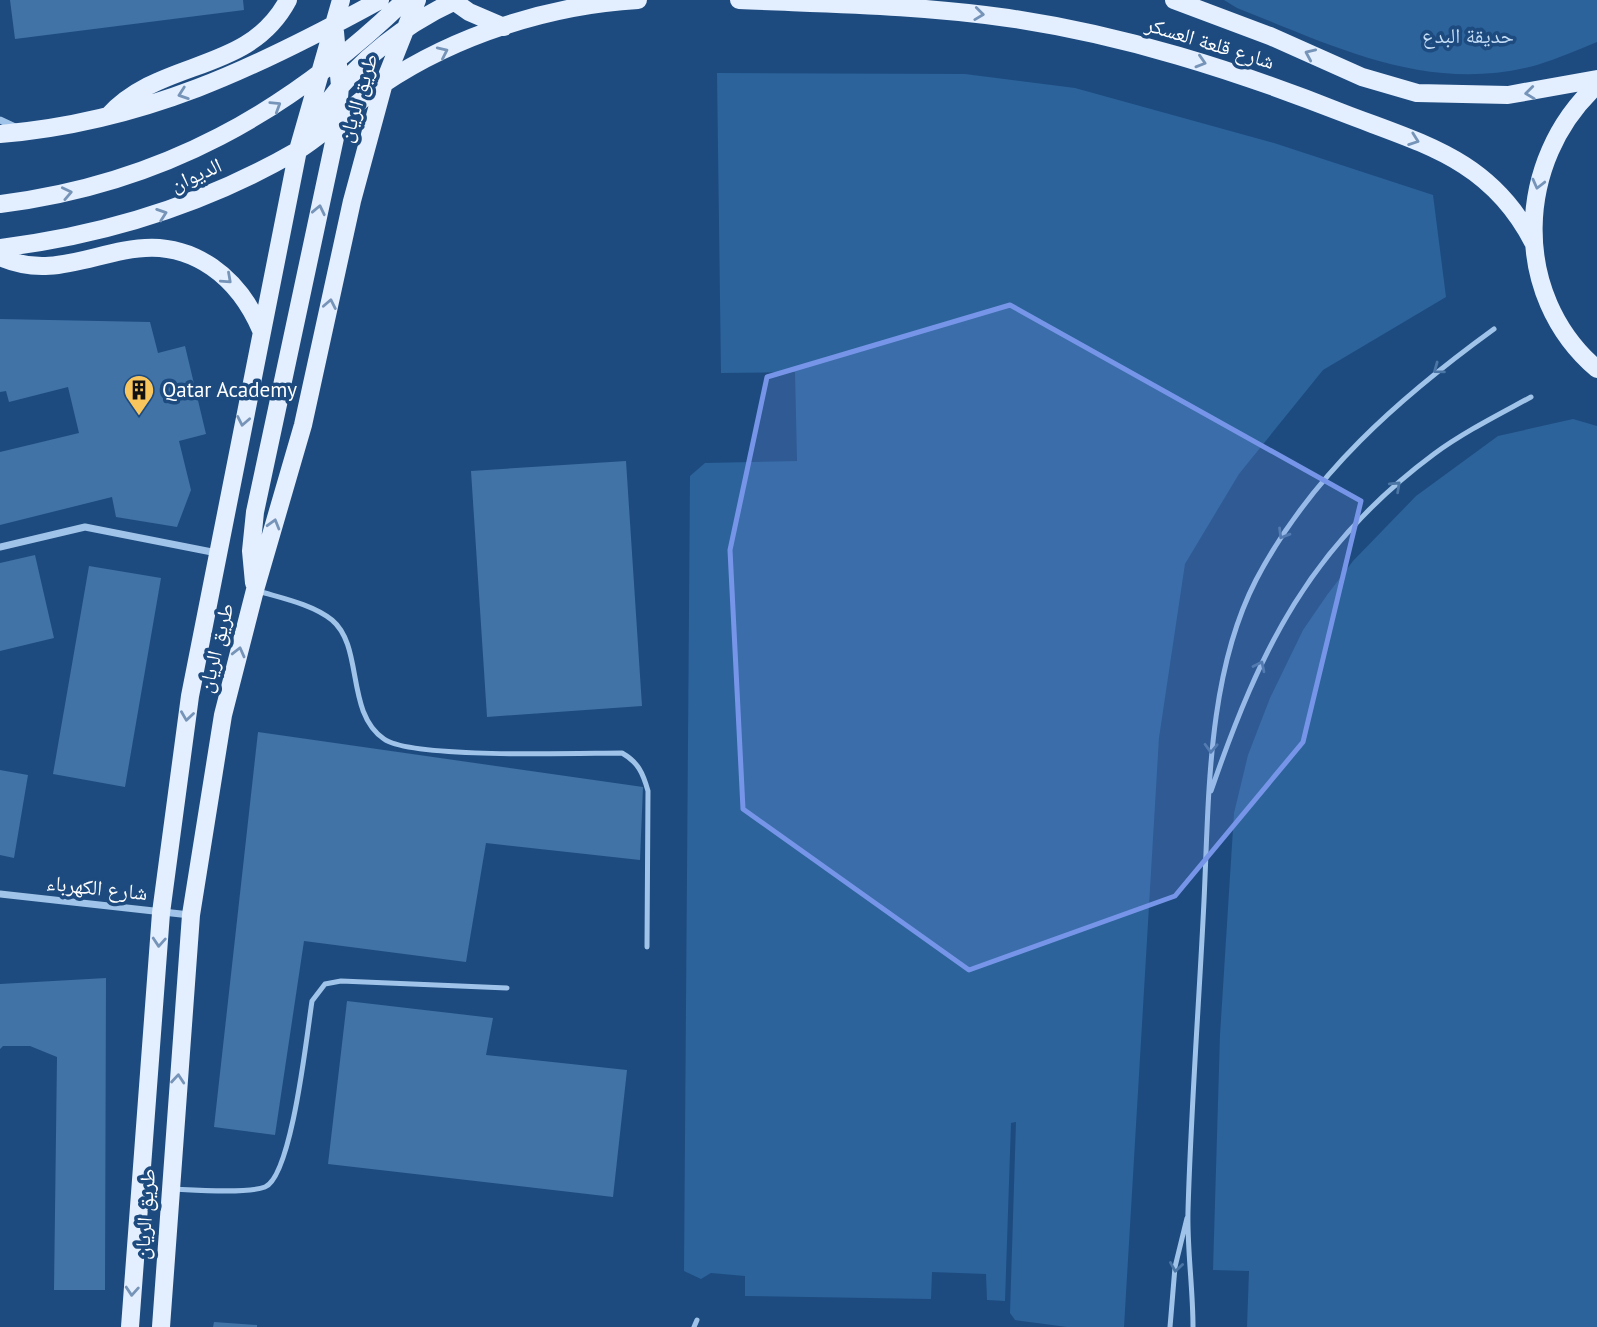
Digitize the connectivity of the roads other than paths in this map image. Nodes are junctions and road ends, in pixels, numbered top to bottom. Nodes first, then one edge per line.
1 (288, 0) edge
2 (341, 0) edge
3 (380, 0) edge
4 (405, 0) edge
5 (417, 0) edge
6 (638, 0) edge
7 (740, 0) edge
8 (1174, 0) edge
9 (454, 1) edge
10 (408, 24) junction
11 (334, 26) junction
12 (504, 27) junction
13 (339, 59) junction
14 (319, 75) junction
15 (1597, 79) edge
16 (384, 83) junction
17 (1597, 85) edge
18 (340, 86) junction
19 (107, 117) junction
20 (338, 119) junction
21 (0, 120) edge
22 (25, 132) junction
23 (0, 134) edge
24 (298, 150) junction
25 (0, 204) edge
26 (1533, 242) junction
27 (0, 248) edge
28 (0, 257) edge
29 (1494, 329) dead end
30 (261, 330) junction
31 (1597, 369) edge
32 (1531, 397) dead end
33 (0, 547) edge
34 (218, 553) junction
35 (255, 590) junction
36 (1209, 798) junction
37 (0, 894) edge
38 (161, 913) junction
39 (191, 915) junction
40 (646, 947) dead end
41 (507, 988) dead end
42 (170, 1189) junction
43 (1188, 1214) junction
44 (697, 1320) dead end
45 (130, 1327) edge
46 (161, 1327) edge
47 (694, 1327) edge
48 (1170, 1327) edge
49 (1194, 1327) edge

1 - 19 main road
2 - 11 main road, طريق الريان
3 - 11 main road
4 - 13 main road
5 - 10 main road, طريق الريان
6 - 12 main road
7 -> 26 main road, شارع قلعة العسكر
15 -> 8 main road, شارع قلعة العسكر
9 - 10 main road
9 - 12 main road
10 - 16 main road, طريق الريان
10 - 18 main road
11 - 13 main road
11 - 14 main road, طريق الريان
11 -> 19 main road
16 -> 12 main road
13 - 14 main road
13 - 18 main road
14 - 24 main road, طريق الريان
25 -> 14 main road
16 - 20 main road, الديوان
35 -> 16 main road, طريق الريان
17 -> 26 main road
18 - 20 main road
18 - 24 main road
19 - 22 main road
20 - 24 main road, الديوان
35 -> 20 main road
21 - 22 street
22 - 23 main road
27 -> 24 main road, الديوان
24 - 30 main road, طريق الريان
26 - 31 main road
28 -> 30 main road
29 -> 36 lane
30 -> 34 main road, طريق الريان
36 -> 32 lane
33 - 34 street
34 -> 38 main road, طريق الريان
39 -> 35 main road, طريق الريان
35 - 40 lane
36 - 43 lane
37 - 38 street, شارع الكهرباء
38 - 39 street, شارع الكهرباء
38 -> 45 main road, طريق الريان
42 -> 39 main road, طريق الريان
41 - 42 lane
42 - 46 main road, طريق الريان
43 -> 48 lane
43 - 49 lane
44 - 47 lane

